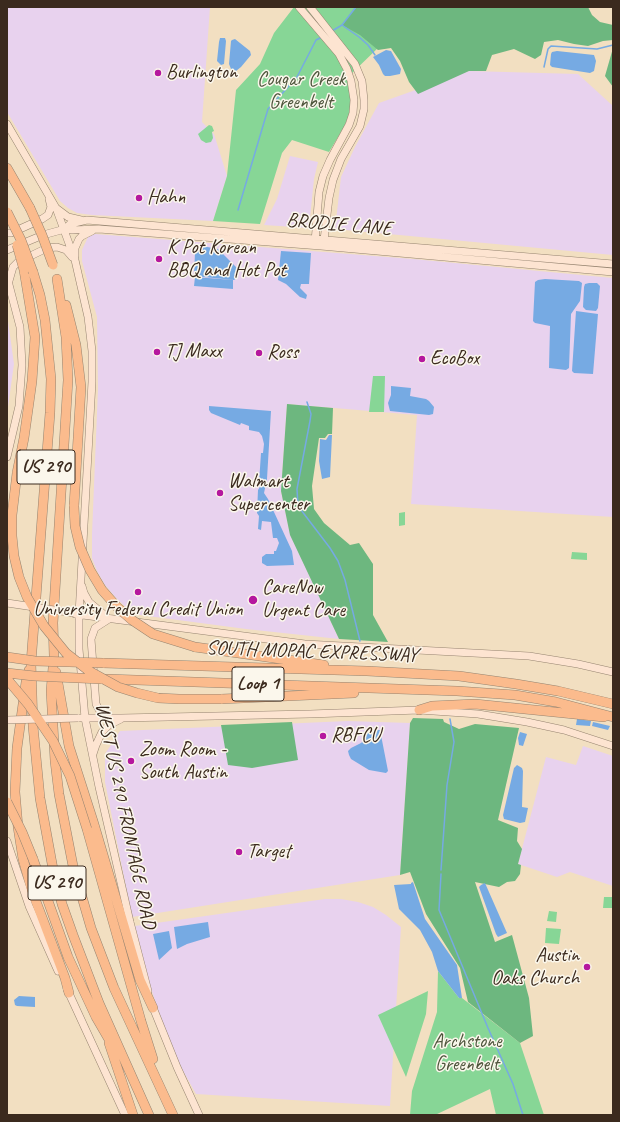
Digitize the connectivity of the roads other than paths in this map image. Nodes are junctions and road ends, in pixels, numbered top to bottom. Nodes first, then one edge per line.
1 (299, 7) edge
2 (310, 7) edge
3 (7, 124) edge
4 (7, 168) edge
5 (49, 195) junction
6 (56, 208) junction
7 (7, 214) edge
8 (87, 220) junction
9 (64, 229) junction
10 (99, 229) junction
11 (225, 232) junction
12 (7, 233) edge
13 (192, 236) junction
14 (319, 243) junction
15 (7, 250) edge
16 (467, 252) junction
17 (496, 254) junction
18 (433, 256) junction
19 (464, 259) junction
20 (75, 260) junction
21 (613, 264) edge
22 (28, 271) junction
23 (613, 272) edge
24 (8, 279) edge
25 (57, 279) junction
26 (7, 454) edge
27 (80, 580) junction
28 (7, 603) edge
29 (76, 614) junction
30 (109, 618) junction
31 (54, 656) junction
32 (7, 657) edge
33 (31, 663) junction
34 (366, 671) junction
35 (613, 672) edge
36 (7, 673) edge
37 (7, 679) edge
38 (409, 690) junction
39 (613, 704) edge
40 (419, 710) junction
41 (613, 717) edge
42 (81, 718) junction
43 (111, 718) junction
44 (121, 718) junction
45 (7, 720) edge
46 (613, 746) edge
47 (93, 756) junction
48 (7, 802) edge
49 (7, 841) edge
50 (69, 993) junction
51 (153, 1008) junction
52 (106, 1034) junction
53 (152, 1057) junction
54 (152, 1068) junction
55 (137, 1089) junction
56 (125, 1115) edge
57 (132, 1115) edge
58 (149, 1115) edge
59 (173, 1115) edge
60 (177, 1115) edge
61 (199, 1115) edge

1 - 14 main road
2 - 14 main road
3 - 5 main road, WEST US 290 FRONTAGE ROAD
4 - 25 highway, US 290, bridge
5 - 6 main road, WEST US 290 FRONTAGE ROAD
5 - 12 main road
6 - 8 main road
6 - 9 main road, WEST US 290 FRONTAGE ROAD
7 - 22 highway, US 290, bridge
8 - 9 main road, BRODIE LANE
8 - 11 main road, BRODIE LANE
9 - 10 main road, BRODIE LANE
9 - 15 main road, BRODIE LANE
9 - 20 main road, WEST US 290 FRONTAGE ROAD
10 - 13 main road, BRODIE LANE
10 - 20 main road
11 - 13 main road
11 - 14 main road, BRODIE LANE
13 - 14 main road, BRODIE LANE
14 - 16 main road, BRODIE LANE
14 - 18 main road, BRODIE LANE
16 - 17 main road, BRODIE LANE
16 - 18 main road
17 - 19 main road
17 - 21 main road, BRODIE LANE
18 - 19 main road, BRODIE LANE
19 - 23 main road, BRODIE LANE
20 - 24 main road
20 - 27 main road, WEST US 290 FRONTAGE ROAD
22 - 33 highway, US 290
22 - 38 highway, bridge
24 - 26 main road
25 - 31 highway, US 290
25 - 34 highway, bridge
27 - 29 main road, WEST US 290 FRONTAGE ROAD
27 - 30 main road
28 - 29 main road, bridge
29 - 30 main road
29 - 42 main road, WEST US 290 FRONTAGE ROAD
30 - 35 main road
30 - 43 main road
31 - 51 highway
31 - 54 highway, US 290
32 - 34 highway, SOUTH MOPAC EXPRESSWAY / Loop 1, bridge
33 - 50 highway
33 - 55 highway, US 290
34 - 39 highway, SOUTH MOPAC EXPRESSWAY / Loop 1
36 - 38 highway, SOUTH MOPAC EXPRESSWAY / Loop 1, bridge
37 - 53 highway, bridge
38 - 41 highway, SOUTH MOPAC EXPRESSWAY / Loop 1
40 - 41 highway
40 - 44 main road
40 - 46 main road
42 - 43 main road
42 - 45 main road, bridge
42 - 47 main road, WEST US 290 FRONTAGE ROAD
43 - 44 main road
44 - 47 main road
47 - 51 main road, WEST US 290 FRONTAGE ROAD
48 - 52 highway, bridge
49 - 50 main road
50 - 56 main road
51 - 61 main road, WEST US 290 FRONTAGE ROAD
52 - 55 highway
52 - 57 highway
53 - 54 highway
53 - 60 highway
54 - 59 highway, US 290
55 - 58 highway, US 290

